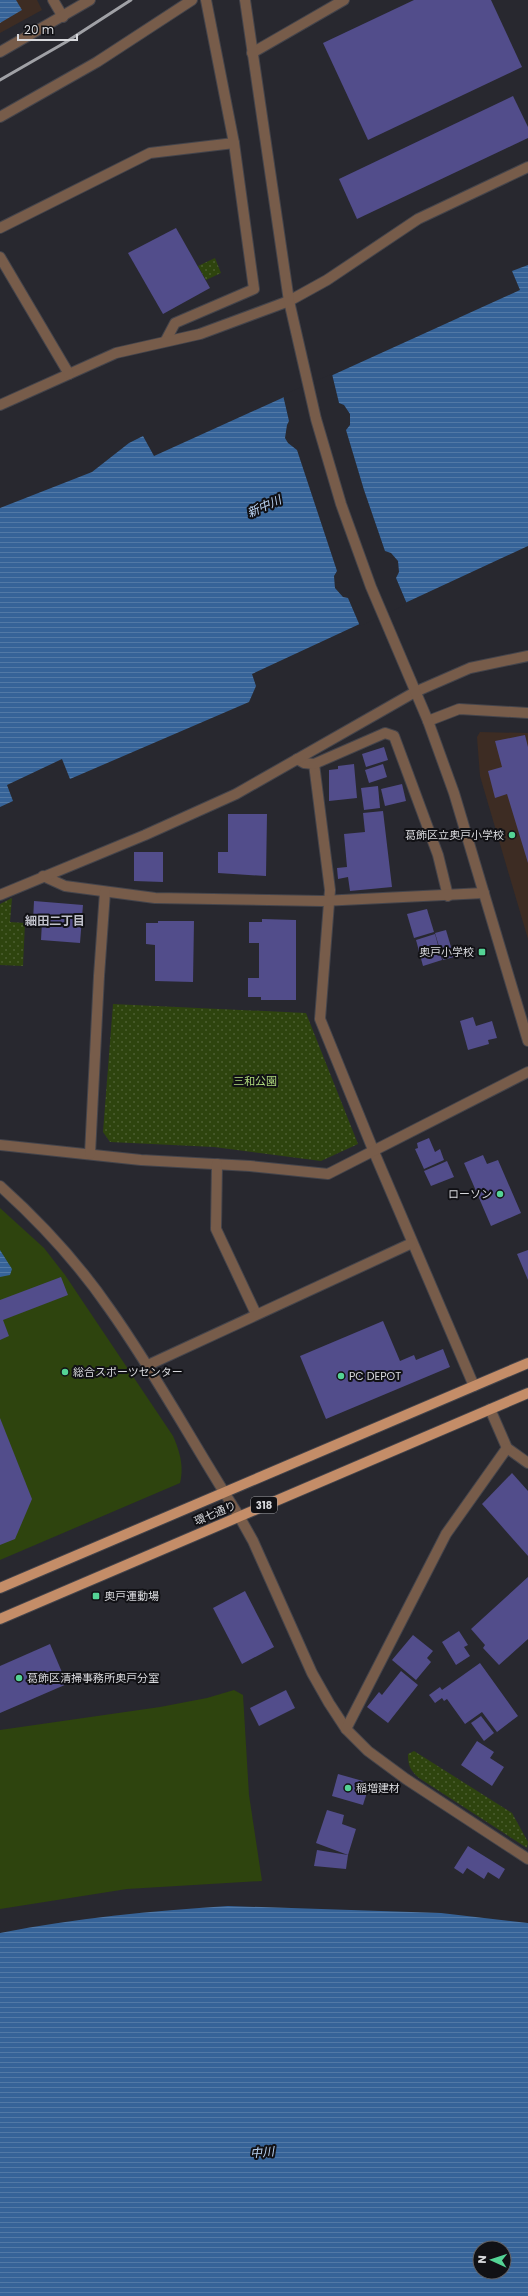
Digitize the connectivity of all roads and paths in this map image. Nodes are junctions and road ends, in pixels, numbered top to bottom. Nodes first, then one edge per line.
1 (53, 0) edge
2 (90, 0) edge
3 (192, 0) edge
4 (206, 0) edge
5 (245, 0) edge
6 (344, 0) edge
7 (63, 16) junction
8 (0, 52) edge
9 (252, 53) junction
10 (0, 118) edge
11 (234, 143) junction
12 (528, 167) edge
13 (0, 228) edge
14 (0, 257) edge
15 (289, 301) junction
16 (166, 340) junction
17 (69, 374) junction
18 (0, 404) edge
19 (528, 656) edge
20 (415, 692) junction
21 (528, 713) edge
22 (428, 721) junction
23 (297, 760) junction
24 (314, 764) junction
25 (43, 876) junction
26 (105, 892) junction
27 (484, 893) junction
28 (0, 896) edge
29 (448, 896) junction
30 (329, 901) junction
31 (528, 1041) edge
32 (528, 1072) edge
33 (0, 1145) edge
34 (374, 1152) junction
35 (90, 1154) junction
36 (217, 1164) junction
37 (0, 1186) edge
38 (412, 1244) junction
39 (256, 1314) junction
40 (528, 1363) edge
41 (146, 1366) junction
42 (474, 1386) junction
43 (528, 1393) edge
44 (490, 1409) junction
45 (507, 1448) junction
46 (528, 1463) edge
47 (224, 1492) junction
48 (239, 1516) junction
49 (0, 1588) edge
50 (0, 1619) edge
51 (346, 1729) junction
52 (528, 1859) edge

1 - 7 street
2 - 7 street
3 - 10 street
4 - 11 street
5 - 9 street
6 - 9 street
7 - 8 street
9 - 15 street
11 - 13 street
11 - 16 street
12 - 15 street
14 - 17 street
15 - 16 street
15 - 20 street
16 - 17 street
17 - 18 street
19 - 20 street
20 - 22 street
20 - 23 street
21 - 22 street
22 - 27 street
23 - 24 street
23 - 25 street
24 - 29 street
24 - 30 street
25 - 26 street
25 - 28 street
26 - 30 street
26 - 35 street
27 - 29 street
27 - 31 street
29 - 30 street
30 - 34 street
32 - 34 street
33 - 35 street
34 - 36 street
34 - 38 street
35 - 36 street
36 - 39 street
37 - 41 street
38 - 39 street
38 - 42 street
39 - 41 street
40 - 42 main road, 環七通り / 318
41 - 47 street
42 - 47 main road, 環七通り / 318
43 - 44 main road, 環七通り / 318
44 - 45 street
44 - 48 main road, 環七通り / 318
45 - 46 street
45 - 51 street
47 - 48 street
47 - 49 main road, 環七通り / 318
48 - 50 main road, 環七通り / 318
48 - 51 street
51 - 52 street

